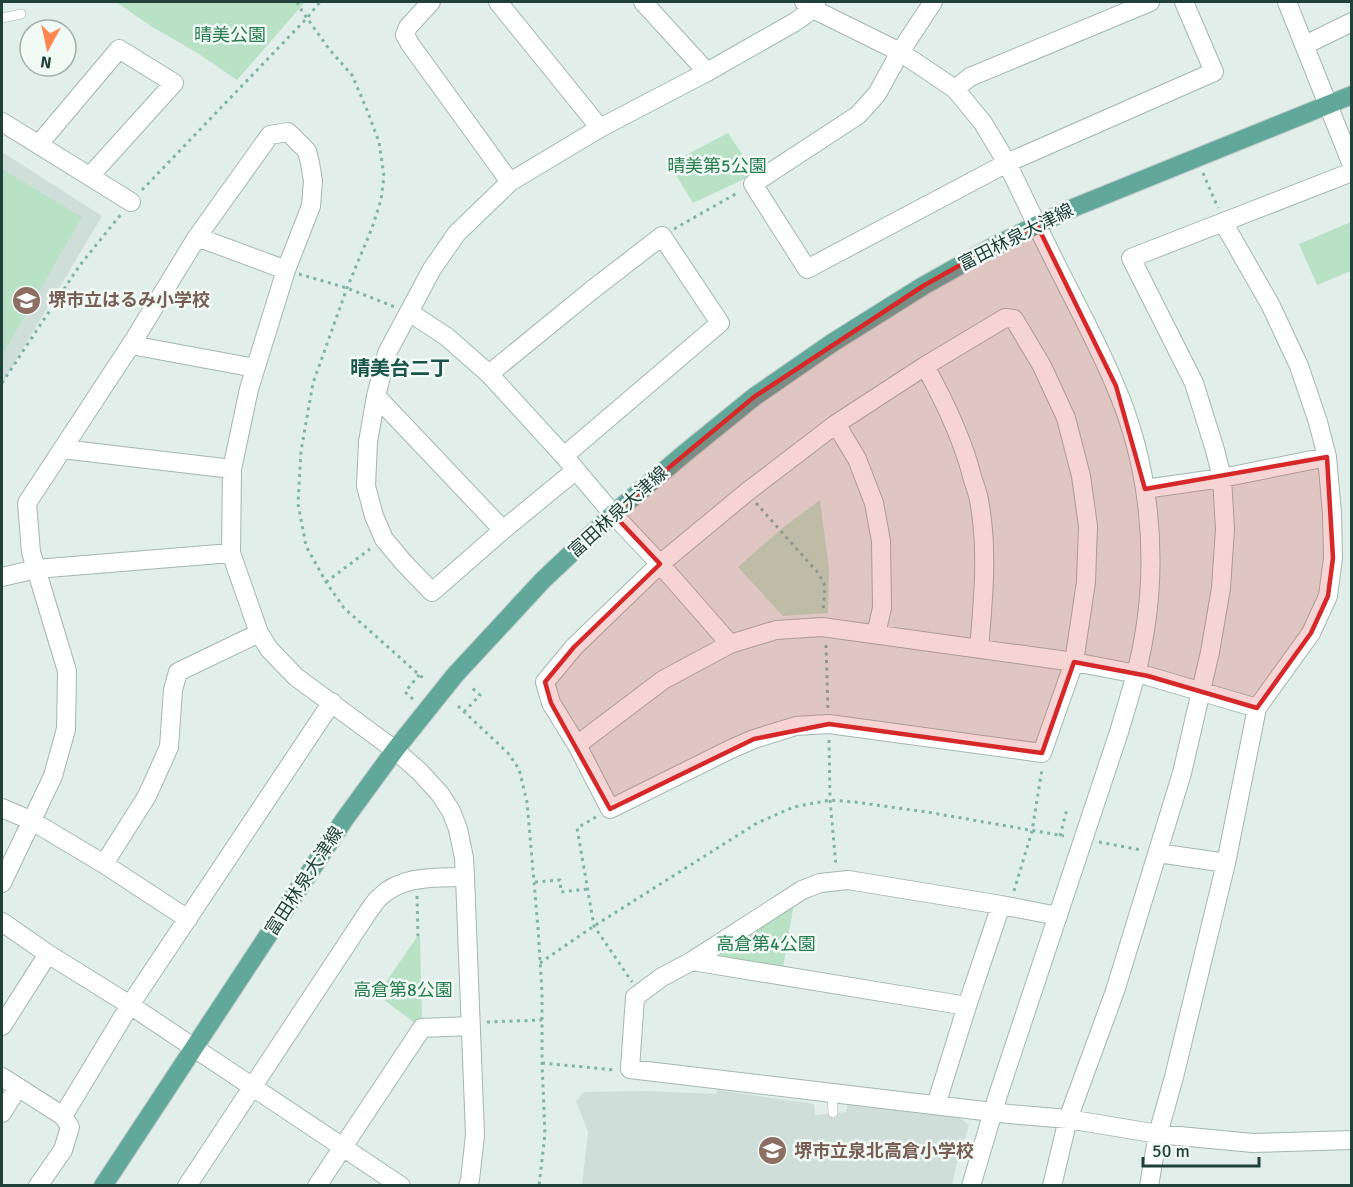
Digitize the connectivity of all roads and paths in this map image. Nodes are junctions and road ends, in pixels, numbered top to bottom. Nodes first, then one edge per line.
1 (297, 2) edge
2 (320, 2) edge
3 (431, 2) edge
4 (498, 2) edge
5 (643, 2) edge
6 (933, 2) edge
7 (1150, 2) edge
8 (1184, 2) edge
9 (1287, 2) edge
10 (811, 4) edge
11 (21, 14) dead end
12 (2, 18) edge
13 (307, 18) junction
14 (1352, 22) edge
15 (1305, 45) junction
16 (900, 52) junction
17 (707, 72) junction
18 (955, 89) junction
19 (1352, 94) edge
20 (1327, 104) junction
21 (2, 122) edge
22 (600, 128) junction
23 (39, 144) junction
24 (1007, 163) junction
25 (1352, 165) edge
26 (1203, 171) dead end
27 (1352, 172) edge
28 (90, 176) junction
29 (510, 182) junction
30 (753, 184) junction
31 (131, 202) junction
32 (1223, 222) junction
33 (1037, 225) junction
34 (662, 236) junction
35 (197, 237) junction
36 (286, 270) junction
37 (347, 288) junction
38 (409, 312) junction
39 (131, 345) junction
40 (925, 366) junction
41 (255, 368) junction
42 (489, 374) junction
43 (2, 383) edge
44 (376, 396) junction
45 (836, 424) junction
46 (62, 449) junction
47 (564, 456) junction
48 (1327, 457) junction
49 (232, 469) junction
50 (576, 470) junction
51 (1222, 478) junction
52 (1145, 489) junction
53 (747, 492) junction
54 (613, 514) junction
55 (503, 530) junction
56 (384, 539) junction
57 (231, 553) junction
58 (660, 564) junction
59 (36, 569) junction
60 (2, 577) edge
61 (326, 582) junction
62 (822, 627) junction
63 (259, 633) junction
64 (876, 634) junction
65 (730, 644) junction
66 (979, 648) junction
67 (1074, 662) junction
68 (1137, 674) junction
69 (419, 675) junction
70 (424, 679) dead end
71 (470, 686) dead end
72 (1202, 692) junction
73 (413, 699) dead end
74 (332, 702) junction
75 (458, 706) dead end
76 (1257, 708) junction
77 (465, 712) junction
78 (578, 745) junction
79 (395, 750) junction
80 (1042, 753) junction
81 (830, 800) junction
82 (2, 808) edge
83 (610, 808) junction
84 (1067, 809) dead end
85 (32, 821) junction
86 (1032, 831) junction
87 (1099, 842) dead end
88 (1158, 853) junction
89 (1226, 863) junction
90 (104, 864) junction
91 (465, 877) junction
92 (416, 879) junction
93 (838, 880) junction
94 (534, 882) junction
95 (2, 883) edge
96 (588, 889) junction
97 (1005, 906) junction
98 (1058, 916) junction
99 (188, 918) junction
100 (2, 922) edge
101 (594, 926) junction
102 (418, 937) dead end
103 (48, 954) junction
104 (692, 961) junction
105 (540, 963) junction
106 (640, 994) junction
107 (130, 1005) junction
108 (967, 1006) junction
109 (542, 1020) junction
110 (471, 1025) junction
111 (2, 1026) edge
112 (194, 1048) junction
113 (542, 1063) junction
114 (630, 1069) junction
115 (2, 1077) edge
116 (18, 1087) junction
117 (253, 1087) junction
118 (832, 1093) junction
119 (936, 1105) junction
120 (993, 1112) junction
121 (2, 1113) edge
122 (833, 1113) dead end
123 (63, 1116) junction
124 (1068, 1119) junction
125 (1158, 1134) junction
126 (1352, 1140) edge
127 (343, 1146) junction
128 (38, 1185) edge
129 (103, 1185) edge
130 (187, 1185) edge
131 (317, 1185) edge
132 (401, 1185) edge
133 (468, 1185) edge
134 (539, 1185) edge
135 (971, 1185) edge
136 (1052, 1185) edge
137 (1149, 1185) edge

1 - 13 path
2 - 13 path
3 - 29 street
4 - 22 street
5 - 17 street
6 - 16 street
7 - 18 street
8 - 24 street
9 - 15 street
10 - 16 street
10 - 17 street
11 - 12 lane
13 - 31 path
13 - 37 path
14 - 15 street
15 - 20 street
16 - 18 street
16 - 30 street
17 - 22 street
18 - 24 street
19 - 20 main road, 富田林泉大津線
20 - 25 street
20 - 33 main road, 富田林泉大津線
21 - 23 street
22 - 29 street
23 - 28 street
23 - 28 street
24 - 30 street
24 - 33 street
26 - 32 path
27 - 32 street
28 - 31 street
29 - 38 street
30 - 34 path
31 - 43 path
32 - 48 street
32 - 51 street
33 - 52 street
33 - 54 main road, 富田林泉大津線
34 - 42 street
34 - 47 street
35 - 36 street
35 - 36 street
35 - 39 street
36 - 37 path
36 - 41 street
37 - 38 path
37 - 61 path
38 - 42 street
38 - 44 street
39 - 41 street
39 - 46 street
40 - 45 street
40 - 66 street
40 - 67 street
41 - 49 street
42 - 47 street
44 - 55 street
44 - 56 street
45 - 53 street
45 - 64 street
46 - 49 street
46 - 59 street
47 - 50 street
48 - 51 street
48 - 76 street
49 - 57 street
50 - 54 street
50 - 55 street
51 - 52 street
51 - 72 street
52 - 68 street
53 - 58 street
53 - 62 path
54 - 58 street
54 - 79 main road, 富田林泉大津線
55 - 56 street
56 - 61 path
57 - 59 street
57 - 63 street
58 - 65 street
58 - 78 street
59 - 60 street
59 - 85 street
61 - 69 path
62 - 64 street
62 - 65 street
63 - 74 street
63 - 90 street
64 - 66 street
65 - 78 street
66 - 67 street
67 - 68 street
67 - 80 street
68 - 72 street
68 - 98 street
69 - 70 path
69 - 73 path
71 - 77 path
72 - 76 street
72 - 88 street
74 - 79 street
74 - 99 street
75 - 77 path
76 - 89 street
77 - 94 path
78 - 83 street
79 - 91 street
79 - 112 main road, 富田林泉大津線
80 - 83 street
80 - 86 path
81 - 86 path
81 - 93 path
81 - 101 path
82 - 85 street
83 - 96 path
84 - 86 path
85 - 90 street
85 - 95 street
86 - 97 path
87 - 88 path
88 - 89 street
88 - 124 street
89 - 125 street
90 - 99 street
91 - 92 street
91 - 110 street
92 - 102 path
92 - 117 street
93 - 97 street
93 - 104 street
94 - 96 path
94 - 105 path
96 - 101 path
97 - 98 street
97 - 108 street
98 - 120 street
99 - 107 street
100 - 103 street
101 - 105 path
101 - 106 path
103 - 107 street
103 - 111 street
104 - 106 street
104 - 108 street
105 - 109 path
106 - 114 street
107 - 112 street
107 - 123 street
108 - 119 street
109 - 110 path
109 - 113 path
110 - 127 street
110 - 133 street
112 - 117 street
112 - 129 main road, 富田林泉大津線
113 - 114 path
113 - 134 path
114 - 118 street
115 - 116 street
116 - 121 street
116 - 123 street
117 - 127 street
117 - 130 street
118 - 119 street
118 - 122 lane
119 - 120 street
120 - 124 street
120 - 135 street
123 - 128 street
124 - 125 street
124 - 136 street
125 - 126 street
125 - 137 street
127 - 131 street
127 - 132 street

